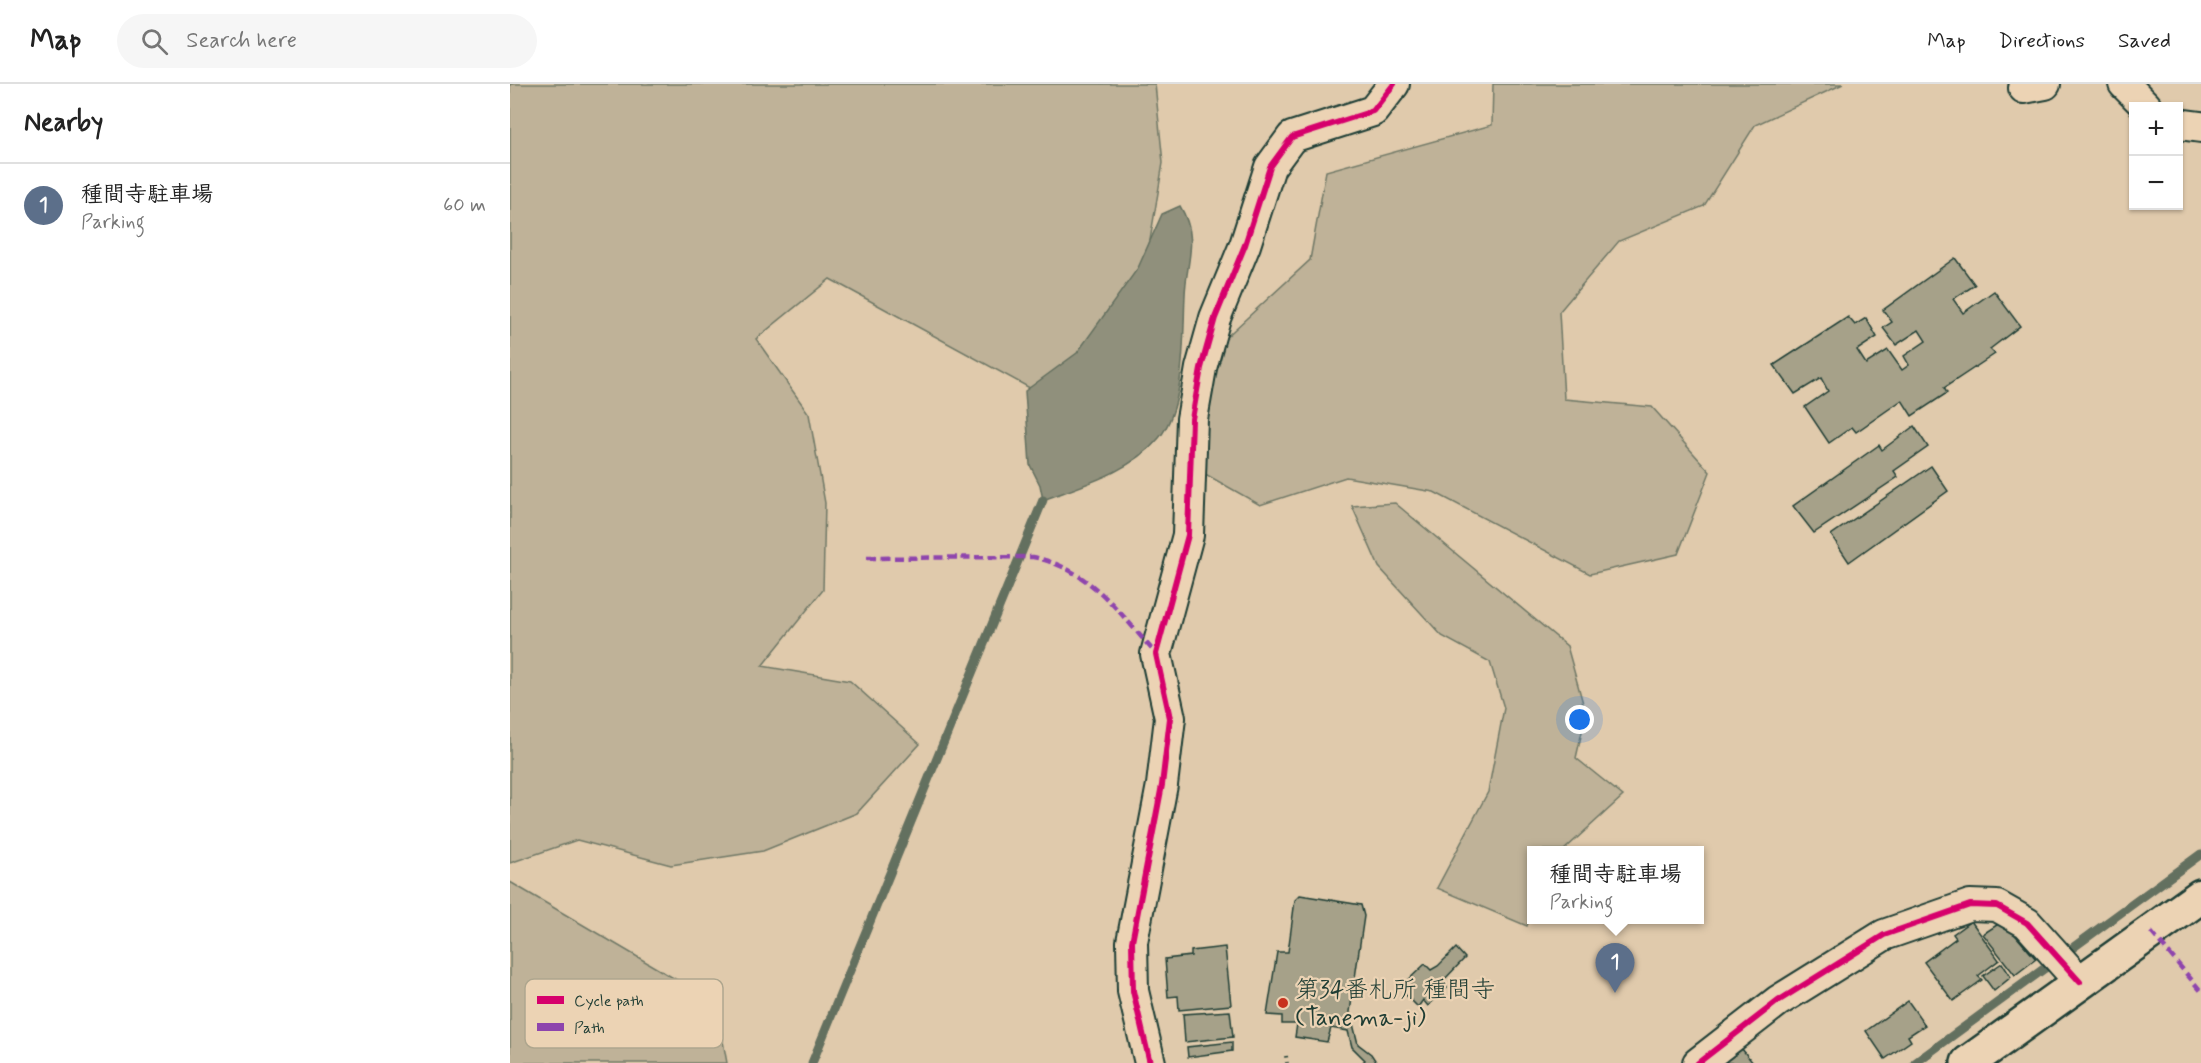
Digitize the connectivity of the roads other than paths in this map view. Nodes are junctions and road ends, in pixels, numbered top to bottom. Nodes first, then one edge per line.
1 (1394, 84) edge
2 (2124, 84) edge
3 (2142, 102) edge
4 (2183, 125) edge
5 (2201, 127) edge
6 (2201, 896) edge
7 (2078, 979) junction
8 (1150, 1063) edge
9 (1698, 1063) edge
10 (1968, 1063) edge

1 - 8 street
2 - 3 street
4 - 5 street
6 - 7 main road
7 - 9 street
7 - 10 main road

